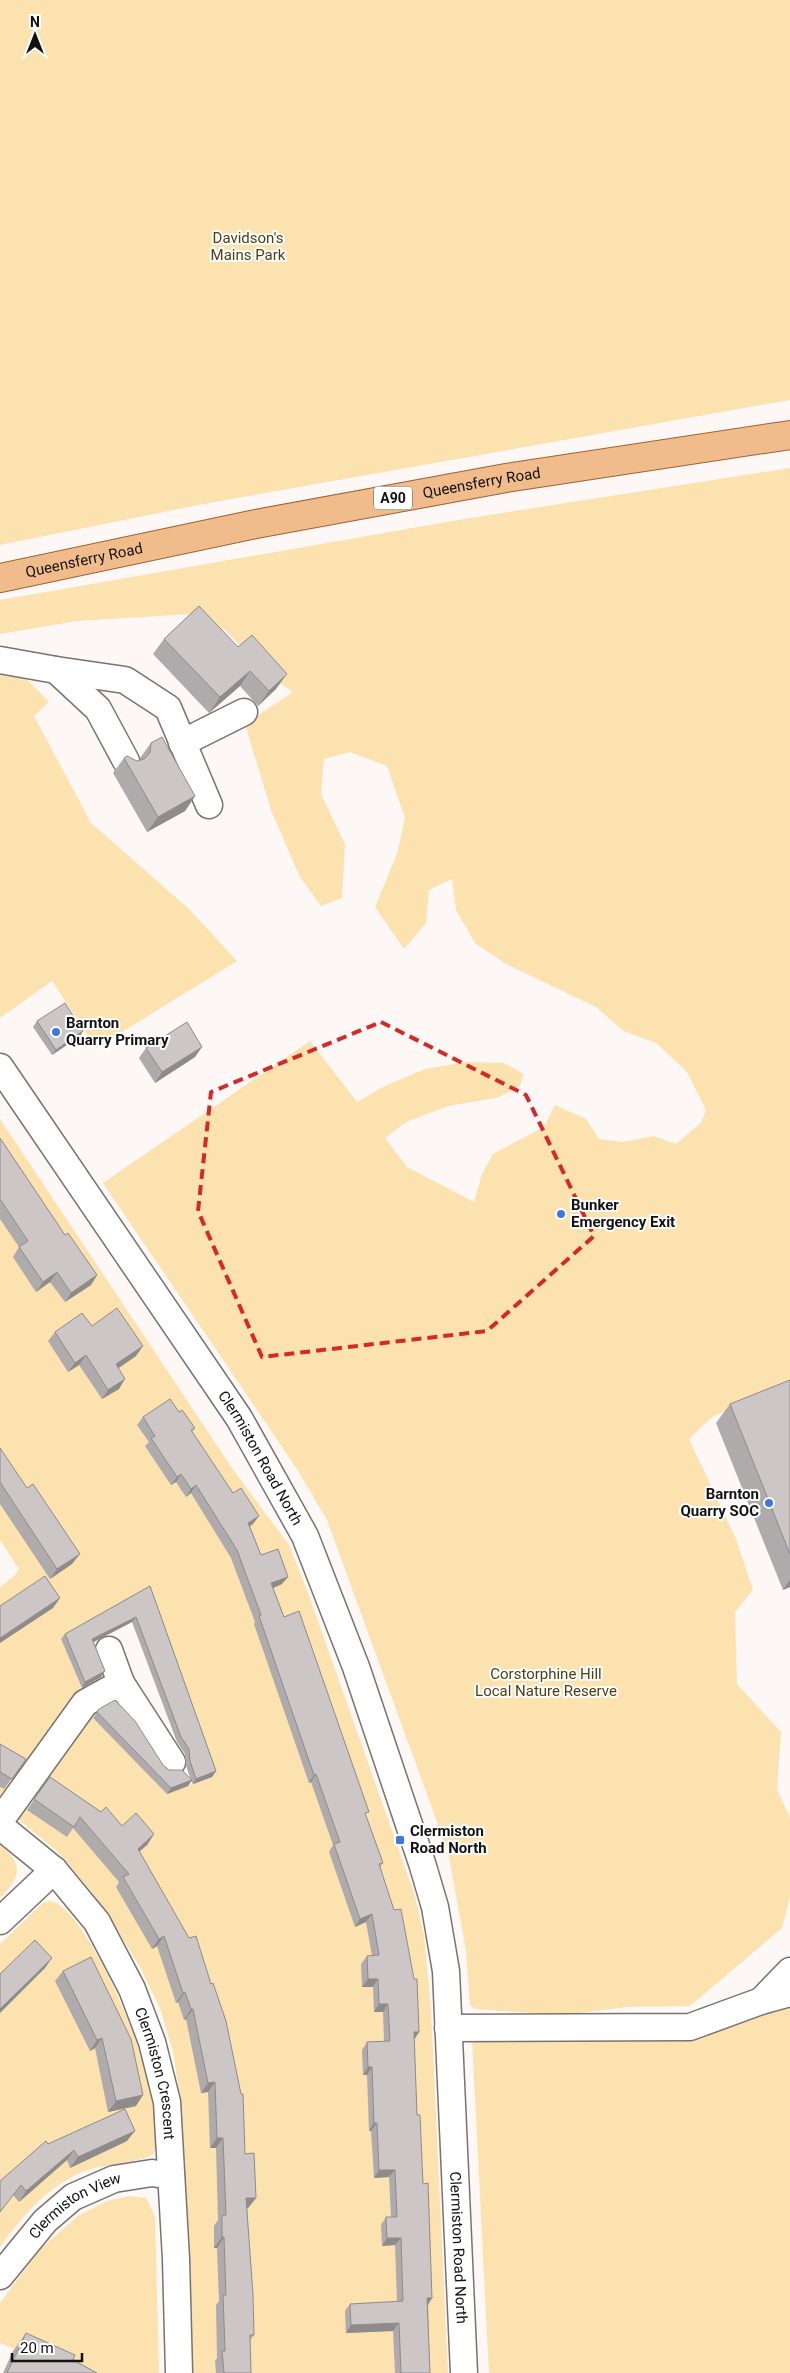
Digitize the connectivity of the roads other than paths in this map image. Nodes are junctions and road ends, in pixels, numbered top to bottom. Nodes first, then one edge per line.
1 (790, 435) edge
2 (0, 578) edge
3 (0, 660) edge
4 (56, 670) junction
5 (244, 712) dead end
6 (182, 743) junction
7 (126, 761) edge
8 (208, 805) dead end
9 (0, 1067) edge
10 (109, 1650) dead end
11 (121, 1683) junction
12 (172, 1762) dead end
13 (0, 1821) edge
14 (0, 1826) edge
15 (54, 1870) junction
16 (0, 1921) edge
17 (790, 1971) edge
18 (790, 1993) edge
19 (761, 2001) junction
20 (448, 2028) junction
21 (171, 2176) junction
22 (0, 2276) edge
23 (179, 2373) edge
24 (464, 2373) edge

1 - 2 main road, Queensferry Road / A90
3 - 4 street
4 - 6 street
4 - 7 street
5 - 6 street
6 - 8 street
9 - 20 street, Clermiston Road North
10 - 11 street
11 - 12 street
11 - 13 street
14 - 15 street, Clermiston Crescent
15 - 16 street
15 - 21 street, Clermiston Crescent
17 - 19 street
18 - 19 street
19 - 20 street
20 - 24 street, Clermiston Road North
21 - 22 street, Clermiston View
21 - 23 street, Clermiston Crescent

